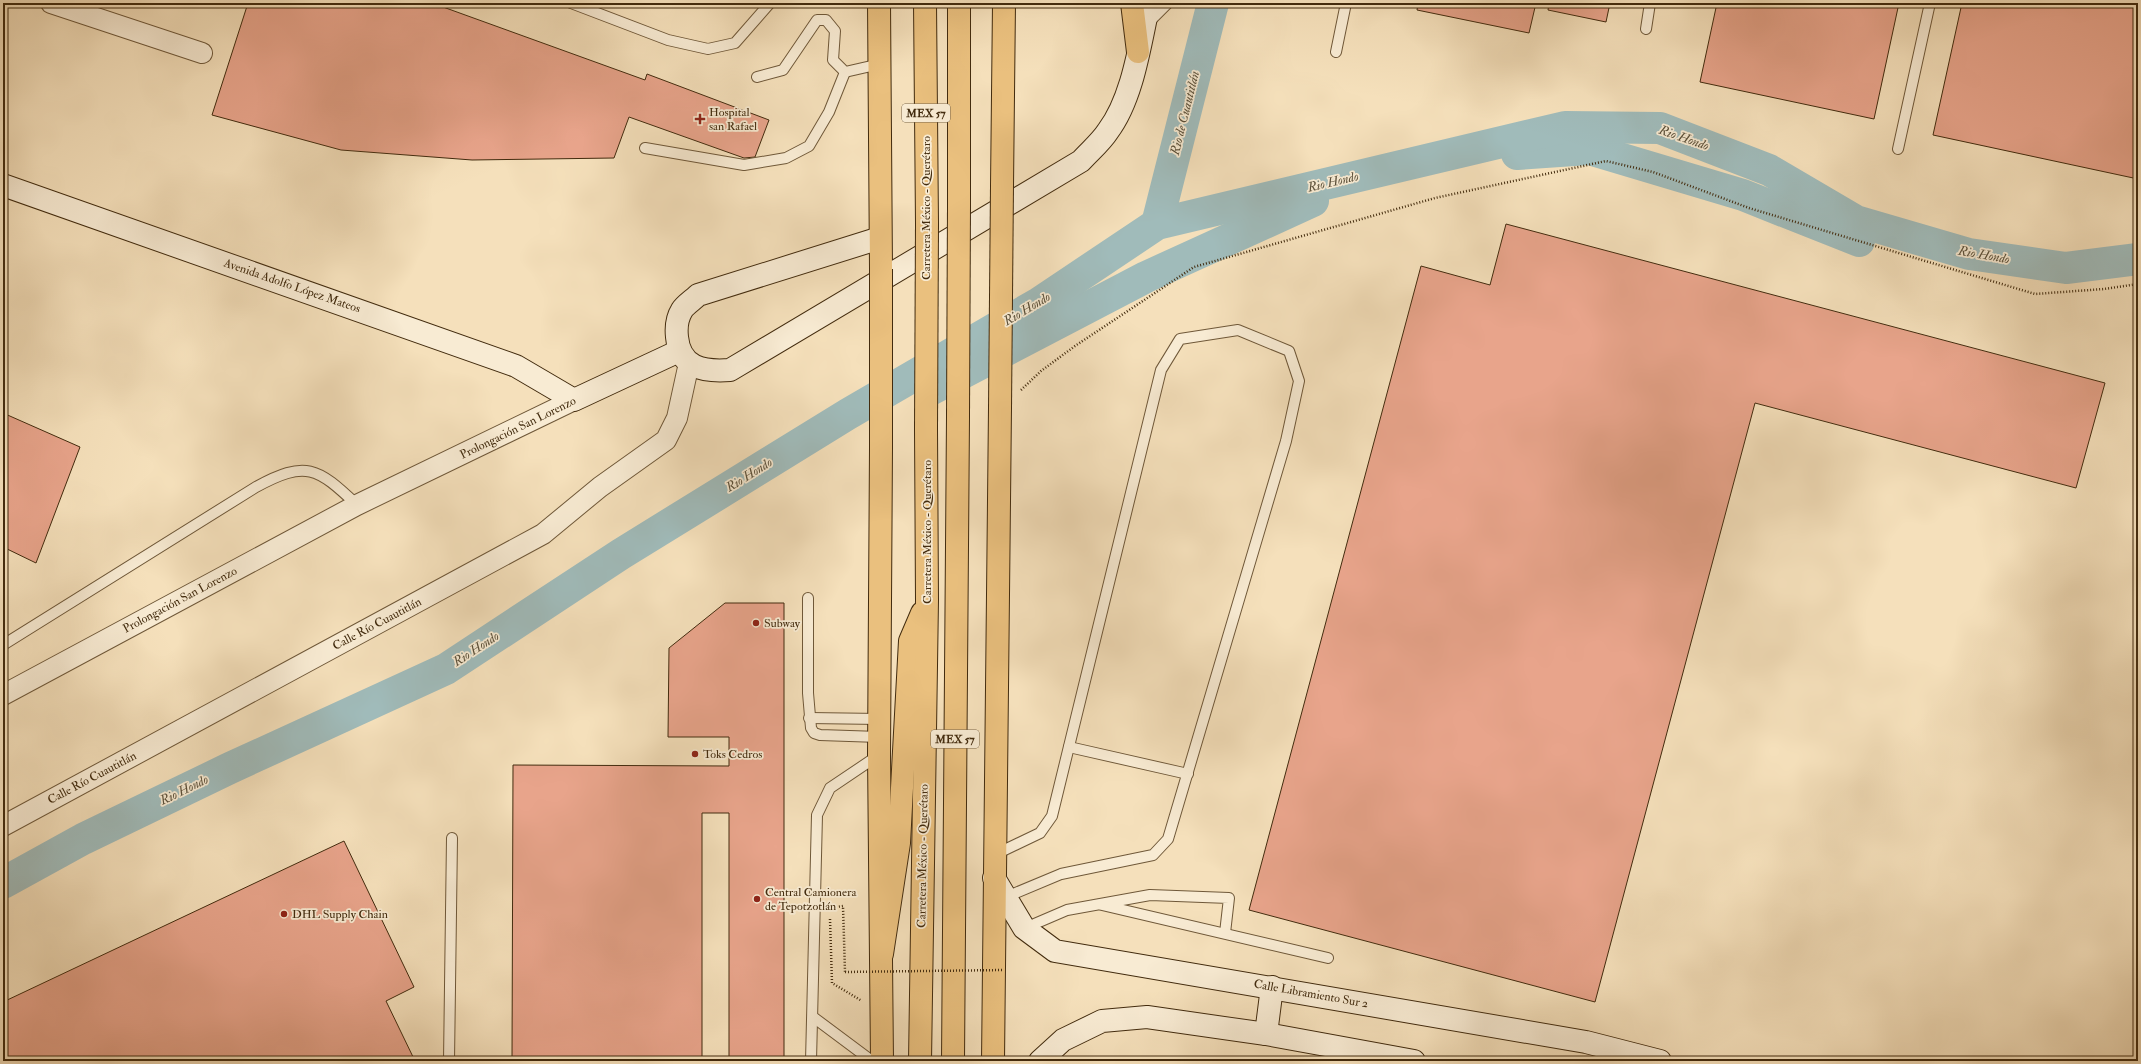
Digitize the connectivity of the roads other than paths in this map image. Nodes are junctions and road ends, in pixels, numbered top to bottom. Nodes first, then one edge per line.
1 (51, 3) edge
2 (571, 3) edge
3 (770, 3) edge
4 (879, 3) edge
5 (925, 3) edge
6 (959, 3) edge
7 (1004, 3) edge
8 (1132, 3) edge
9 (1149, 3) edge
10 (1168, 3) edge
11 (1346, 3) edge
12 (1650, 3) edge
13 (1930, 3) edge
14 (1143, 27) junction
15 (1646, 29) dead end
16 (1138, 52) junction
17 (1336, 52) dead end
18 (202, 53) dead end
19 (880, 64) junction
20 (845, 72) junction
21 (757, 77) dead end
22 (645, 148) dead end
23 (1898, 149) dead end
24 (3, 185) edge
25 (880, 238) junction
26 (684, 357) junction
27 (574, 400) junction
28 (357, 505) junction
29 (808, 598) dead end
30 (927, 600) junction
31 (3, 645) edge
32 (3, 695) edge
33 (809, 718) junction
34 (879, 737) junction
35 (1069, 747) junction
36 (1188, 774) junction
37 (3, 826) edge
38 (452, 838) dead end
39 (994, 855) junction
40 (994, 878) junction
41 (1006, 897) junction
42 (1096, 904) junction
43 (1024, 928) junction
44 (1225, 933) junction
45 (882, 954) junction
46 (1328, 958) dead end
47 (1272, 987) junction
48 (813, 1017) junction
49 (1266, 1034) junction
50 (449, 1061) edge
51 (811, 1061) edge
52 (872, 1061) edge
53 (882, 1061) edge
54 (920, 1061) edge
55 (953, 1061) edge
56 (993, 1061) edge
57 (1040, 1061) edge
58 (1414, 1061) edge
59 (1660, 1061) edge

1 - 18 street
2 - 3 lane
4 - 19 main road
5 - 30 main road, Carretera México - Querétaro / MEX 57, bridge
6 - 55 main road, MEX 57, bridge
7 - 39 main road, bridge
8 - 16 main road
9 - 14 main road
10 - 14 lane
11 - 17 lane
12 - 15 lane
13 - 23 lane
14 - 16 main road
16 - 26 main road
19 - 20 lane
19 - 25 main road
20 - 21 lane
20 - 22 lane
24 - 27 main road, Avenida Adolfo López Mateos
25 - 26 main road
25 - 34 main road, bridge
26 - 27 main road, Prolongación San Lorenzo
26 - 37 street, Calle Río Cuautitlán
27 - 28 street, Prolongación San Lorenzo
28 - 31 lane
28 - 32 street, Prolongación San Lorenzo
29 - 33 lane
30 - 45 main road
30 - 54 main road, Carretera México - Querétaro / MEX 57
33 - 34 lane
33 - 34 lane
34 - 45 main road
34 - 48 lane
35 - 36 lane
35 - 36 lane
35 - 39 lane
36 - 41 lane
38 - 50 lane
39 - 40 main road
40 - 41 main road, Calle Libramiento Sur 2
40 - 56 main road
41 - 43 main road, Calle Libramiento Sur 2
42 - 43 lane
42 - 44 lane
42 - 44 lane
43 - 47 main road, Calle Libramiento Sur 2
44 - 46 lane
45 - 53 main road
47 - 49 main road
47 - 59 main road, Calle Libramiento Sur 2
48 - 51 lane
48 - 52 lane
49 - 57 main road
49 - 58 main road

